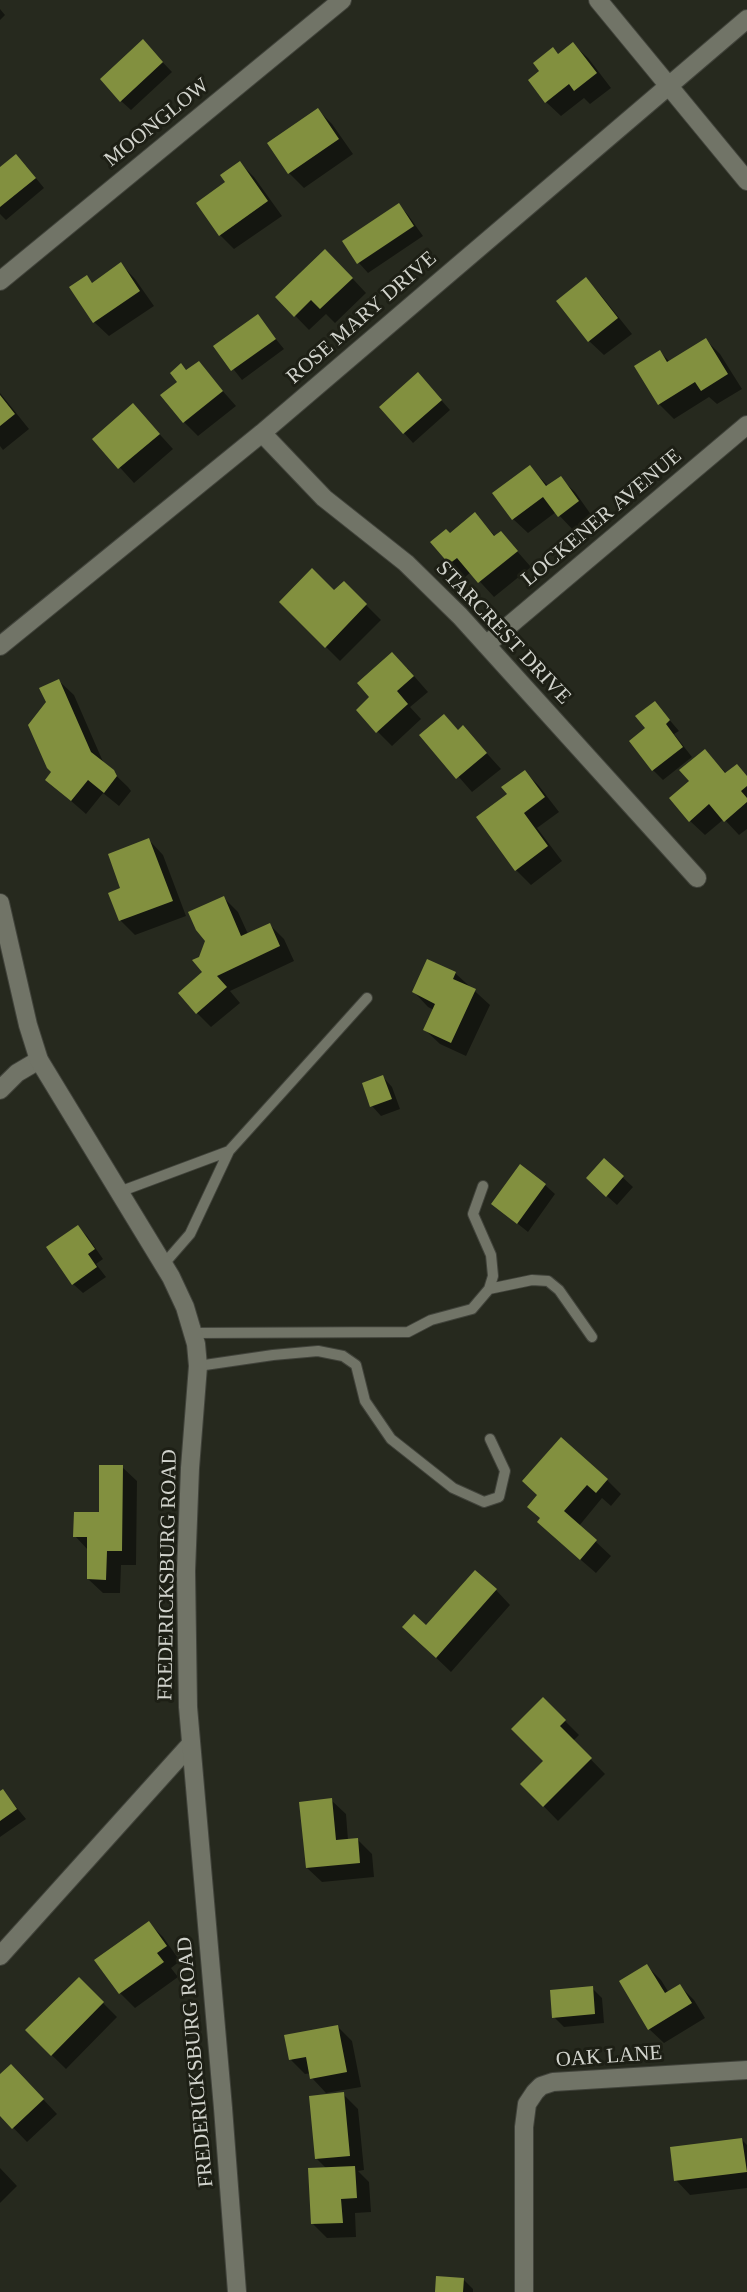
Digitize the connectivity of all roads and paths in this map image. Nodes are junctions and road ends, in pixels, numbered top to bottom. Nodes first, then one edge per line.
1 (342, 0) edge
2 (598, 0) edge
3 (747, 18) edge
4 (668, 85) junction
5 (747, 181) edge
6 (0, 281) edge
7 (747, 425) edge
8 (262, 433) junction
9 (486, 645) junction
10 (0, 646) edge
11 (697, 878) dead end
12 (0, 903) edge
13 (367, 998) dead end
14 (39, 1060) junction
15 (0, 1090) edge
16 (229, 1151) junction
17 (483, 1186) dead end
18 (119, 1192) junction
19 (163, 1265) junction
20 (489, 1289) junction
21 (194, 1333) junction
22 (592, 1337) dead end
23 (198, 1366) junction
24 (490, 1439) dead end
25 (190, 1745) junction
26 (0, 1956) edge
27 (747, 2070) edge
28 (237, 2292) edge
29 (524, 2292) edge

1 - 6 street, MOONGLOW
2 - 4 street
3 - 4 street, ROSE MARY DRIVE
4 - 5 street
4 - 8 street, ROSE MARY DRIVE
7 - 9 street, LOCKENER AVENUE
8 - 9 street, STARCREST DRIVE
8 - 10 street, ROSE MARY DRIVE
9 - 11 street, STARCREST DRIVE
12 - 14 street, FREDERICKSBURG ROAD
13 - 16 lane
14 - 15 street
14 - 18 street, FREDERICKSBURG ROAD
16 - 18 lane
16 - 19 lane
17 - 20 lane
18 - 19 street, FREDERICKSBURG ROAD
19 - 21 street, FREDERICKSBURG ROAD
20 - 21 lane
20 - 22 lane
21 - 23 street, FREDERICKSBURG ROAD
23 - 24 lane
23 - 25 street, FREDERICKSBURG ROAD
25 - 26 street
25 - 28 street, FREDERICKSBURG ROAD
27 - 29 street, OAK LANE

